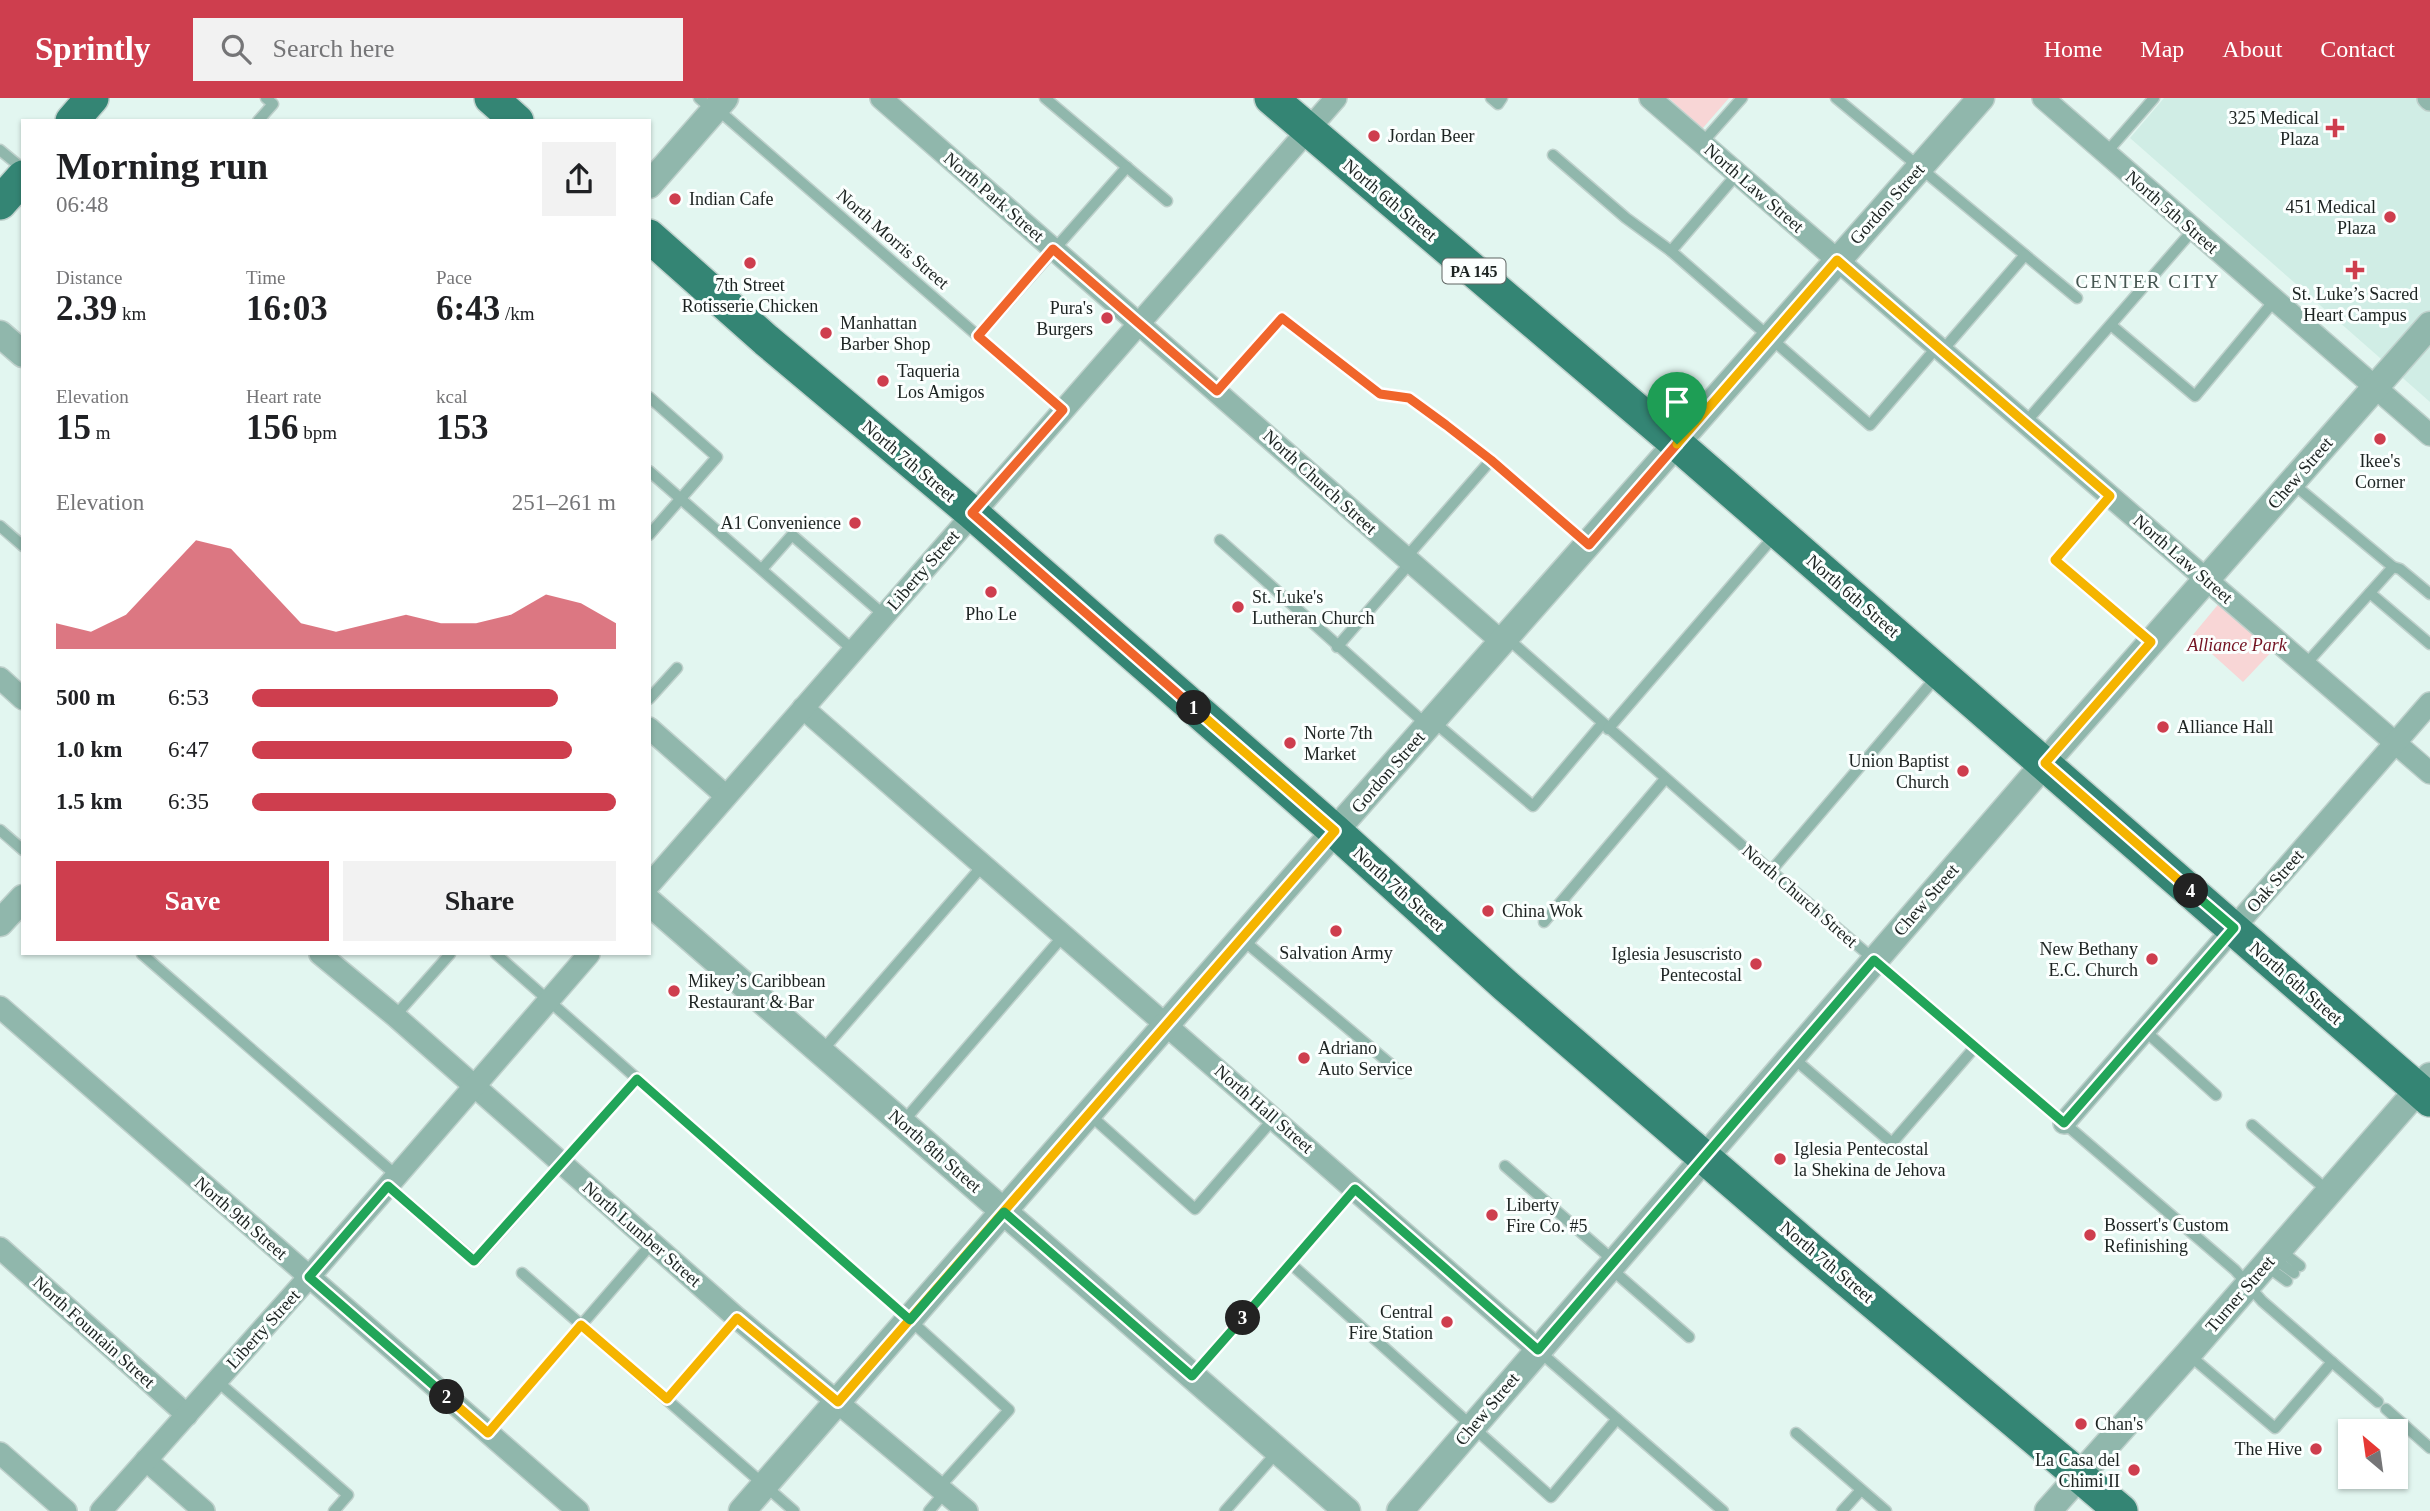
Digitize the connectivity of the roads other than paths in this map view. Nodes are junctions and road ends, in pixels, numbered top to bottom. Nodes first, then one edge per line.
1 (92, 98) edge
2 (491, 98) edge
3 (881, 98) edge
4 (1045, 98) edge
5 (1271, 98) edge
6 (1336, 98) edge
7 (1650, 98) edge
8 (1742, 98) edge
9 (1836, 98) edge
10 (1981, 98) edge
11 (2043, 98) edge
12 (2154, 98) edge
13 (269, 101) edge
14 (713, 101) edge
15 (74, 119) edge
16 (259, 119) edge
17 (515, 119) edge
18 (1308, 130) junction
19 (1702, 143) junction
20 (0, 150) edge
21 (2106, 153) junction
22 (1553, 155) dead end
23 (21, 167) edge
24 (1127, 167) junction
25 (1920, 167) junction
26 (1737, 174) junction
27 (21, 179) edge
28 (651, 182) edge
29 (1167, 201) dead end
30 (0, 203) edge
31 (2193, 230) junction
32 (651, 238) edge
33 (1053, 249) junction
34 (1671, 251) junction
35 (2025, 254) junction
36 (1837, 260) junction
37 (2077, 298) dead end
38 (2274, 301) junction
39 (1138, 323) junction
40 (2111, 325) junction
41 (2430, 325) edge
42 (0, 334) edge
43 (978, 336) junction
44 (1768, 338) junction
45 (1940, 349) junction
46 (21, 352) edge
47 (2374, 388) junction
48 (1217, 391) junction
49 (651, 399) edge
50 (1063, 410) junction
51 (2025, 423) junction
52 (2430, 435) edge
53 (1677, 444) junction
54 (1491, 460) junction
55 (651, 473) edge
56 (2291, 482) junction
57 (2110, 496) junction
58 (681, 499) junction
59 (972, 513) junction
60 (0, 526) edge
61 (1778, 531) junction
62 (651, 534) edge
63 (1220, 540) dead end
64 (21, 544) edge
65 (1589, 545) junction
66 (1407, 560) junction
67 (2393, 567) junction
68 (762, 569) junction
69 (2206, 579) junction
70 (2370, 593) junction
71 (2430, 594) edge
72 (884, 615) junction
73 (1504, 640) junction
74 (2151, 642) junction
75 (2430, 644) edge
76 (1337, 647) junction
77 (853, 650) junction
78 (2305, 666) junction
79 (677, 668) dead end
80 (1940, 673) junction
81 (0, 678) edge
82 (21, 697) edge
83 (651, 697) edge
84 (2430, 703) edge
85 (803, 708) junction
86 (1431, 723) junction
87 (1605, 727) junction
88 (651, 730) edge
89 (2395, 743) junction
90 (2045, 763) junction
91 (2430, 773) edge
92 (1665, 779) junction
93 (726, 796) junction
94 (0, 830) edge
95 (1335, 831) junction
96 (21, 848) edge
97 (984, 864) junction
98 (1770, 871) junction
99 (651, 883) edge
100 (21, 900) edge
101 (651, 904) edge
102 (1544, 922) dead end
103 (0, 923) edge
104 (2234, 928) junction
105 (1064, 934) junction
106 (1243, 940) junction
107 (145, 955) edge
108 (321, 955) edge
109 (449, 955) edge
110 (497, 955) edge
111 (588, 955) edge
112 (1874, 960) junction
113 (548, 999) junction
114 (0, 1007) edge
115 (395, 1016) junction
116 (1168, 1025) junction
117 (2144, 1030) junction
118 (1975, 1047) junction
119 (821, 1052) junction
120 (1791, 1056) junction
121 (1401, 1073) dead end
122 (637, 1079) junction
123 (474, 1086) junction
124 (2426, 1088) edge
125 (2217, 1095) dead end
126 (1090, 1115) junction
127 (1274, 1118) junction
128 (902, 1123) junction
129 (2064, 1123) junction
130 (2252, 1125) dead end
131 (1704, 1157) junction
132 (562, 1163) junction
133 (1505, 1166) dead end
134 (393, 1181) junction
135 (1355, 1189) junction
136 (2328, 1191) junction
137 (1004, 1212) junction
138 (653, 1242) junction
139 (0, 1248) edge
140 (1291, 1264) junction
141 (1612, 1264) junction
142 (2266, 1264) junction
143 (522, 1273) dead end
144 (309, 1277) junction
145 (737, 1318) junction
146 (910, 1320) junction
147 (581, 1325) junction
148 (1689, 1337) dead end
149 (1538, 1350) junction
150 (2188, 1354) junction
151 (2332, 1362) junction
152 (1192, 1376) junction
153 (217, 1381) junction
154 (667, 1399) junction
155 (838, 1402) junction
156 (187, 1415) junction
157 (1617, 1419) junction
158 (1471, 1428) junction
159 (488, 1433) junction
160 (1796, 1433) dead end
161 (2430, 1448) edge
162 (1279, 1451) junction
163 (0, 1453) edge
164 (146, 1460) junction
165 (2080, 1474) junction
166 (765, 1485) junction
167 (943, 1490) junction
168 (1861, 1490) junction
169 (66, 1511) edge
170 (101, 1511) edge
171 (204, 1511) edge
172 (334, 1511) edge
173 (578, 1511) edge
174 (743, 1511) edge
175 (794, 1511) edge
176 (929, 1511) edge
177 (967, 1511) edge
178 (1225, 1511) edge
179 (1347, 1511) edge
180 (1400, 1511) edge
181 (1723, 1511) edge
182 (1842, 1511) edge
183 (1886, 1511) edge
184 (2048, 1511) edge
185 (2121, 1511) edge

1 - 15 main road
2 - 17 main road
3 - 33 street, North Park Street
4 - 24 lane
5 - 18 main road, North 6th Street / PA 145
6 - 18 street, Liberty Street
7 - 19 street, North Law Street
8 - 19 lane
9 - 25 lane
10 - 25 street, Gordon Street
11 - 21 street, North 5th Street
12 - 21 lane
13 - 16 lane
14 - 28 street
14 - 43 lane, North Morris Street
18 - 39 street, Liberty Street
18 - 53 main road, North 6th Street / PA 145
19 - 26 street, North Law Street
20 - 23 lane
21 - 31 street, North 5th Street
22 - 34 lane
24 - 29 lane
24 - 33 lane
25 - 35 lane
25 - 36 street, Gordon Street
26 - 34 lane
26 - 36 street, North Law Street
27 - 30 main road
31 - 38 street, North 5th Street
31 - 40 lane
32 - 59 main road, North 7th Street
33 - 39 street, North Park Street
33 - 43 lane
34 - 44 lane
35 - 37 lane
35 - 45 lane
36 - 44 street, Gordon Street
36 - 45 street, North Law Street
38 - 40 lane
38 - 47 street, North 5th Street
39 - 48 street, North Church Street
39 - 50 street, Liberty Street
40 - 51 lane
41 - 47 street, Chew Street
42 - 46 street
43 - 50 lane, North Morris Street
44 - 45 lane
44 - 53 street, Gordon Street
45 - 51 street, North Law Street
47 - 52 street, North 5th Street
47 - 56 street, Chew Street
48 - 54 lane
48 - 66 street, North Church Street
49 - 58 lane
50 - 59 street, Liberty Street
51 - 57 street, North Law Street
53 - 61 main road, North 6th Street / PA 145
53 - 65 street, Gordon Street
54 - 65 lane
54 - 66 lane
55 - 58 lane
56 - 67 lane
56 - 69 street, Chew Street
57 - 69 street, North Law Street
57 - 74 lane
58 - 62 lane
58 - 68 lane
59 - 72 street, Liberty Street
59 - 95 main road, North 7th Street
60 - 64 lane
61 - 80 main road, North 6th Street / PA 145
61 - 87 lane
63 - 76 lane
65 - 73 street, Gordon Street
66 - 73 street, North Church Street
66 - 76 lane
67 - 70 lane
67 - 71 lane
68 - 72 lane
68 - 77 lane
69 - 74 street, Chew Street
69 - 78 street, North Law Street
70 - 75 lane
70 - 78 lane
72 - 77 street, Liberty Street
73 - 86 street, Gordon Street
73 - 87 lane, North Church Street
74 - 90 street, Chew Street
76 - 86 lane
77 - 85 street, Liberty Street
78 - 89 street, North Law Street
79 - 83 lane
80 - 90 main road, North 6th Street / PA 145
80 - 98 lane
81 - 82 street
84 - 89 street, Oak Street
85 - 93 street, Liberty Street
85 - 97 street, North Hall Street
86 - 87 lane
86 - 95 street, Gordon Street
87 - 92 lane, North Church Street
88 - 93 street
89 - 91 street, North Law Street
89 - 104 street, Oak Street
90 - 104 main road, North 6th Street / PA 145
90 - 112 street, Chew Street
92 - 98 lane, North Church Street
92 - 102 lane
93 - 99 street, Liberty Street
94 - 96 lane
95 - 106 street, Gordon Street
95 - 131 main road, North 7th Street
97 - 105 street, North Hall Street
97 - 119 lane
98 - 112 lane, North Church Street
100 - 103 street
101 - 119 street, North 8th Street
104 - 117 street, Oak Street
104 - 124 main road, North 6th Street / PA 145
105 - 116 street, North Hall Street
105 - 128 lane
106 - 116 street, Gordon Street
106 - 121 lane
107 - 134 lane
108 - 115 street, North Lumber Street
109 - 115 lane
110 - 113 lane
111 - 113 street, Liberty Street
112 - 118 lane, North Church Street
112 - 120 street, Chew Street
113 - 122 lane
113 - 123 street, Liberty Street
114 - 144 street, North 9th Street
115 - 123 street, North Lumber Street
116 - 126 street, Gordon Street
116 - 127 street, North Hall Street
117 - 125 lane
117 - 129 street, Oak Street
118 - 120 lane
118 - 129 lane, North Church Street
119 - 128 street, North 8th Street
120 - 131 street, Chew Street
122 - 132 lane
122 - 146 lane
123 - 132 street, North Lumber Street
123 - 134 street, Liberty Street
124 - 136 street, Turner Street
126 - 127 lane
126 - 137 street, Gordon Street
127 - 135 street, North Hall Street
128 - 137 street, North 8th Street
129 - 142 lane, North Church Street
130 - 136 lane
131 - 141 street, Chew Street
131 - 165 main road, North 7th Street
132 - 134 lane
132 - 138 street, North Lumber Street
133 - 141 lane
134 - 144 street, Liberty Street
135 - 140 lane
135 - 149 street, North Hall Street
136 - 142 street, Turner Street
137 - 146 street, Gordon Street
137 - 152 street, North 8th Street
138 - 145 street, North Lumber Street
138 - 147 lane
139 - 156 street, North Fountain Street
140 - 152 lane
140 - 158 lane
141 - 148 lane
141 - 149 street, Chew Street
142 - 142 lane
142 - 150 street, Turner Street
142 - 151 lane, North Church Street
143 - 147 lane
144 - 153 street, Liberty Street
144 - 159 street, North 9th Street
145 - 154 lane
145 - 155 street, North Lumber Street
146 - 155 street, Gordon Street
146 - 167 lane
147 - 154 lane
147 - 159 lane
149 - 157 lane, North Hall Street
149 - 158 street, Chew Street
150 - 151 lane
150 - 165 street, Turner Street
151 - 161 lane, North Church Street
152 - 162 street, North 8th Street
153 - 156 street, Liberty Street
153 - 172 lane
154 - 166 lane
155 - 166 street, Gordon Street
155 - 167 street, North Lumber Street
156 - 164 street, Liberty Street
157 - 158 lane
157 - 181 lane, North Hall Street
158 - 180 street, Chew Street
159 - 173 street, North 9th Street
160 - 168 lane
162 - 178 lane
162 - 179 street, North 8th Street
163 - 169 street
164 - 170 street, Liberty Street
164 - 171 street
165 - 184 street, Turner Street
165 - 185 main road, North 7th Street
166 - 174 street, Gordon Street
166 - 175 lane
167 - 176 lane
167 - 177 street, North Lumber Street
168 - 182 lane
168 - 183 lane

